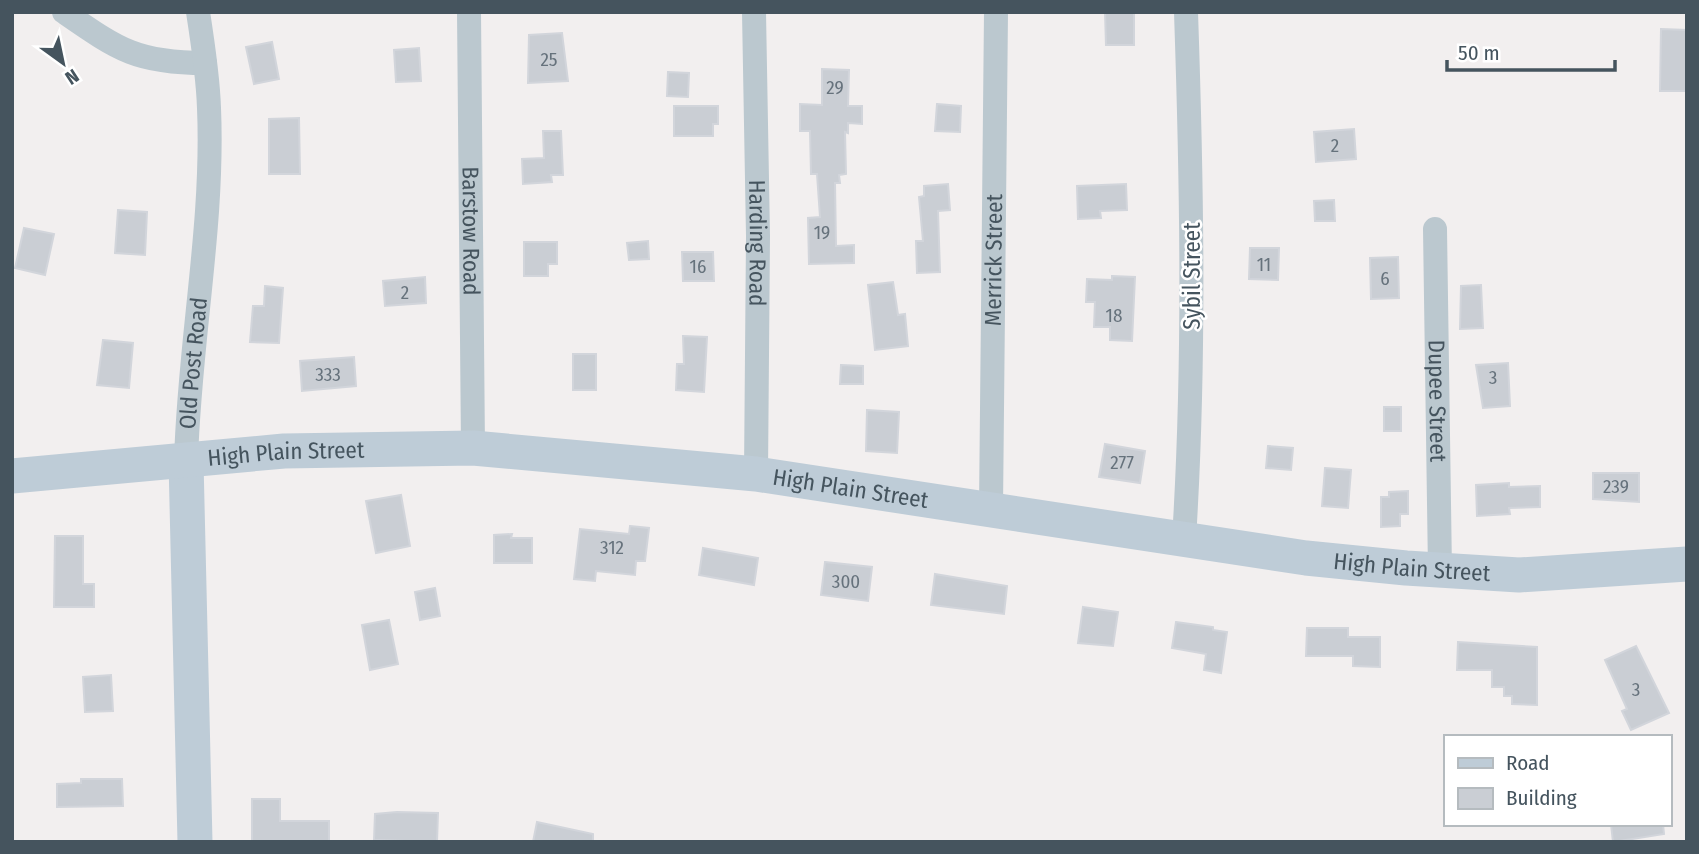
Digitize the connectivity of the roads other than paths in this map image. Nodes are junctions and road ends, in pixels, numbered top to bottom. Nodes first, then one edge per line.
1 (65, 12) edge
2 (198, 12) edge
3 (469, 12) edge
4 (754, 12) edge
5 (996, 12) edge
6 (1186, 12) edge
7 (205, 63) junction
8 (1435, 229) dead end
9 (473, 448) junction
10 (186, 461) junction
11 (756, 474) junction
12 (12, 476) edge
13 (991, 509) junction
14 (1184, 539) junction
15 (1687, 565) edge
16 (1440, 571) junction
17 (195, 842) edge

1 - 7 street
2 - 7 street, Old Post Road
3 - 9 street, Barstow Road
4 - 11 street, Harding Road
5 - 13 street, Merrick Street
6 - 14 street, Sybil Street
7 - 10 street, Old Post Road
8 - 16 street, Dupee Street
9 - 10 main road, High Plain Street
9 - 11 main road, High Plain Street
10 - 12 main road, High Plain Street
10 - 17 main road, Old Post Road
11 - 13 main road, High Plain Street
13 - 14 main road, High Plain Street
14 - 16 main road, High Plain Street
15 - 16 main road, High Plain Street

